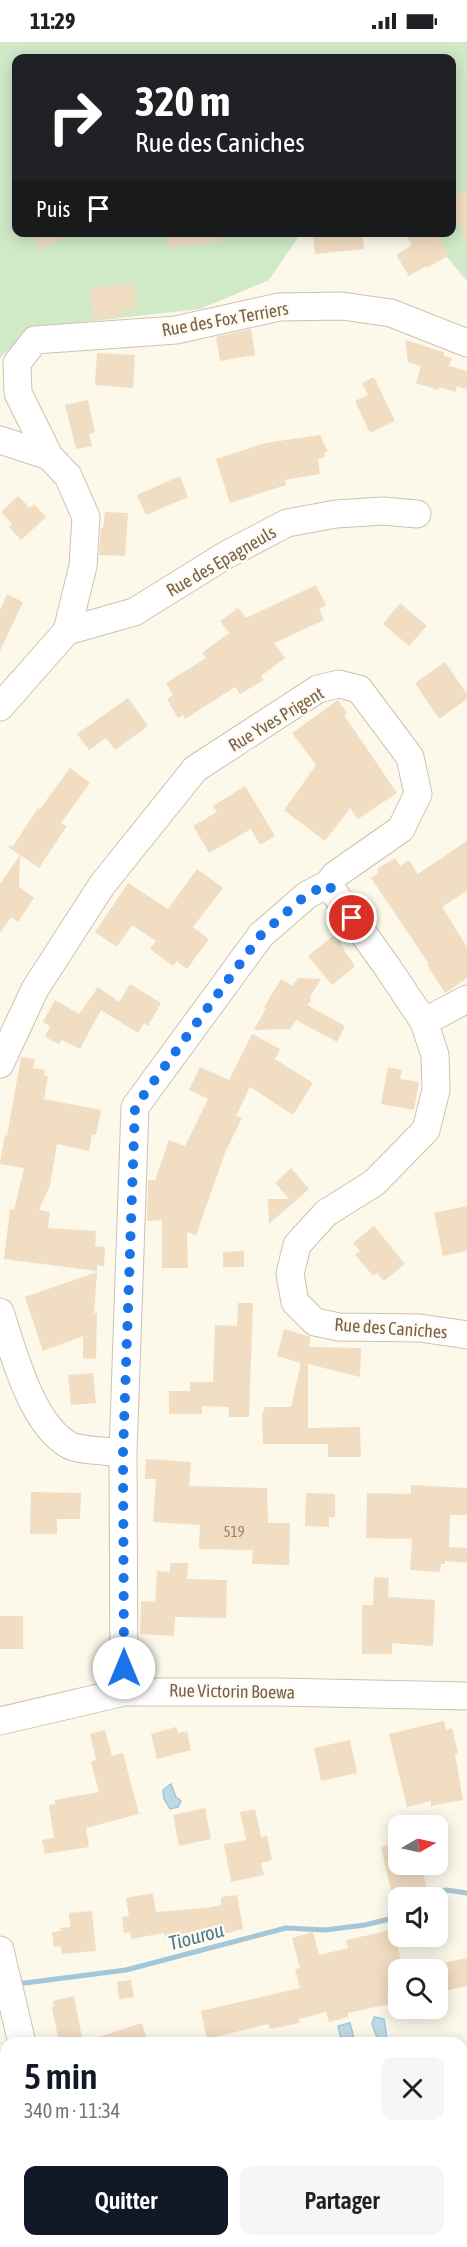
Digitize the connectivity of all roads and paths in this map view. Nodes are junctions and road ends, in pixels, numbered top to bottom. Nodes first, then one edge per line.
1 (467, 343) edge
2 (0, 440) edge
3 (49, 456) junction
4 (417, 514) dead end
5 (67, 631) junction
6 (0, 707) edge
7 (328, 884) junction
8 (467, 999) edge
9 (424, 1022) junction
10 (0, 1064) edge
11 (0, 1312) edge
12 (467, 1335) edge
13 (123, 1453) junction
14 (124, 1692) junction
15 (467, 1696) edge
16 (0, 1721) edge
17 (2, 1961) edge
18 (21, 2037) edge

1 - 3 street, Rue des Fox Terriers
2 - 3 street
3 - 5 street
4 - 5 street, Rue des Epagneuls
5 - 6 street
7 - 9 street, Rue des Caniches
7 - 10 street, Rue Yves Prigent
7 - 13 street, Rue Yves Prigent
8 - 9 street
9 - 12 street, Rue des Caniches
11 - 13 street
13 - 14 street, Rue Yves Prigent
14 - 15 street, Rue Victorin Boewa
14 - 16 street, Rue Victorin Boewa
17 - 18 street

